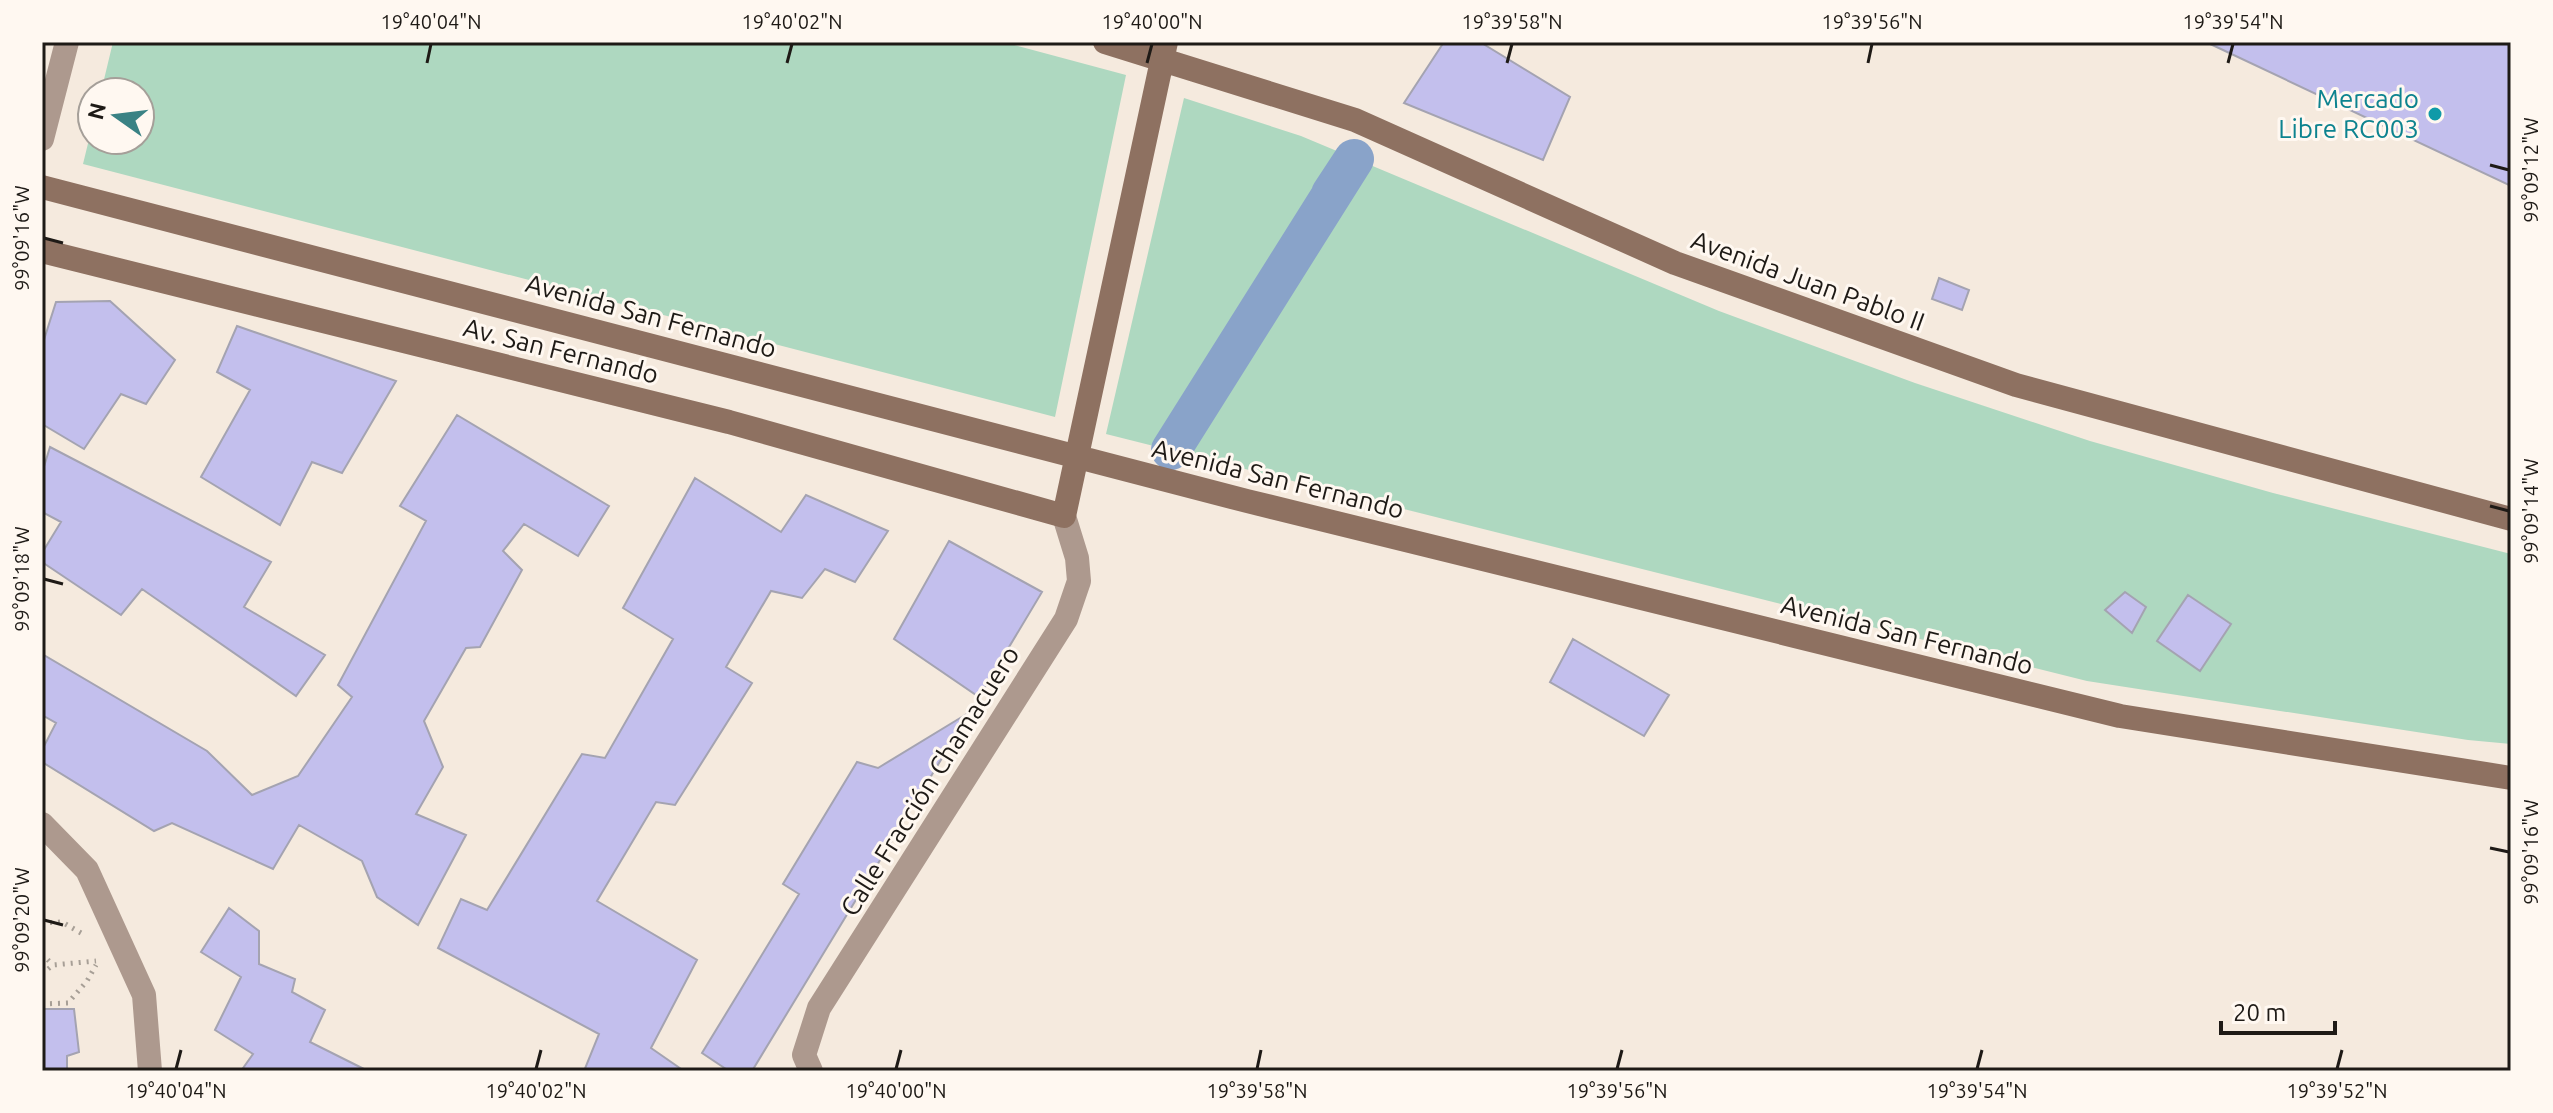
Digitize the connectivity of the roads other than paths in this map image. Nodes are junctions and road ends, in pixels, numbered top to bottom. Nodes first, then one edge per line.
1 (67, 42) edge
2 (1105, 42) edge
3 (1164, 50) edge
4 (42, 139) edge
5 (42, 187) edge
6 (42, 251) edge
7 (1079, 456) junction
8 (1064, 516) junction
9 (2511, 519) edge
10 (2511, 778) edge
11 (42, 824) edge
12 (150, 1071) edge
13 (811, 1071) edge

1 - 4 street
2 - 3 street, Avenida Juan Pablo II
3 - 7 street
3 - 9 street, Avenida Juan Pablo II
5 - 7 street, Avenida San Fernando
6 - 8 street, Av. San Fernando
7 - 8 street
7 - 10 street, Avenida San Fernando
8 - 13 street, Calle Fracción Chamacuero
11 - 12 street

